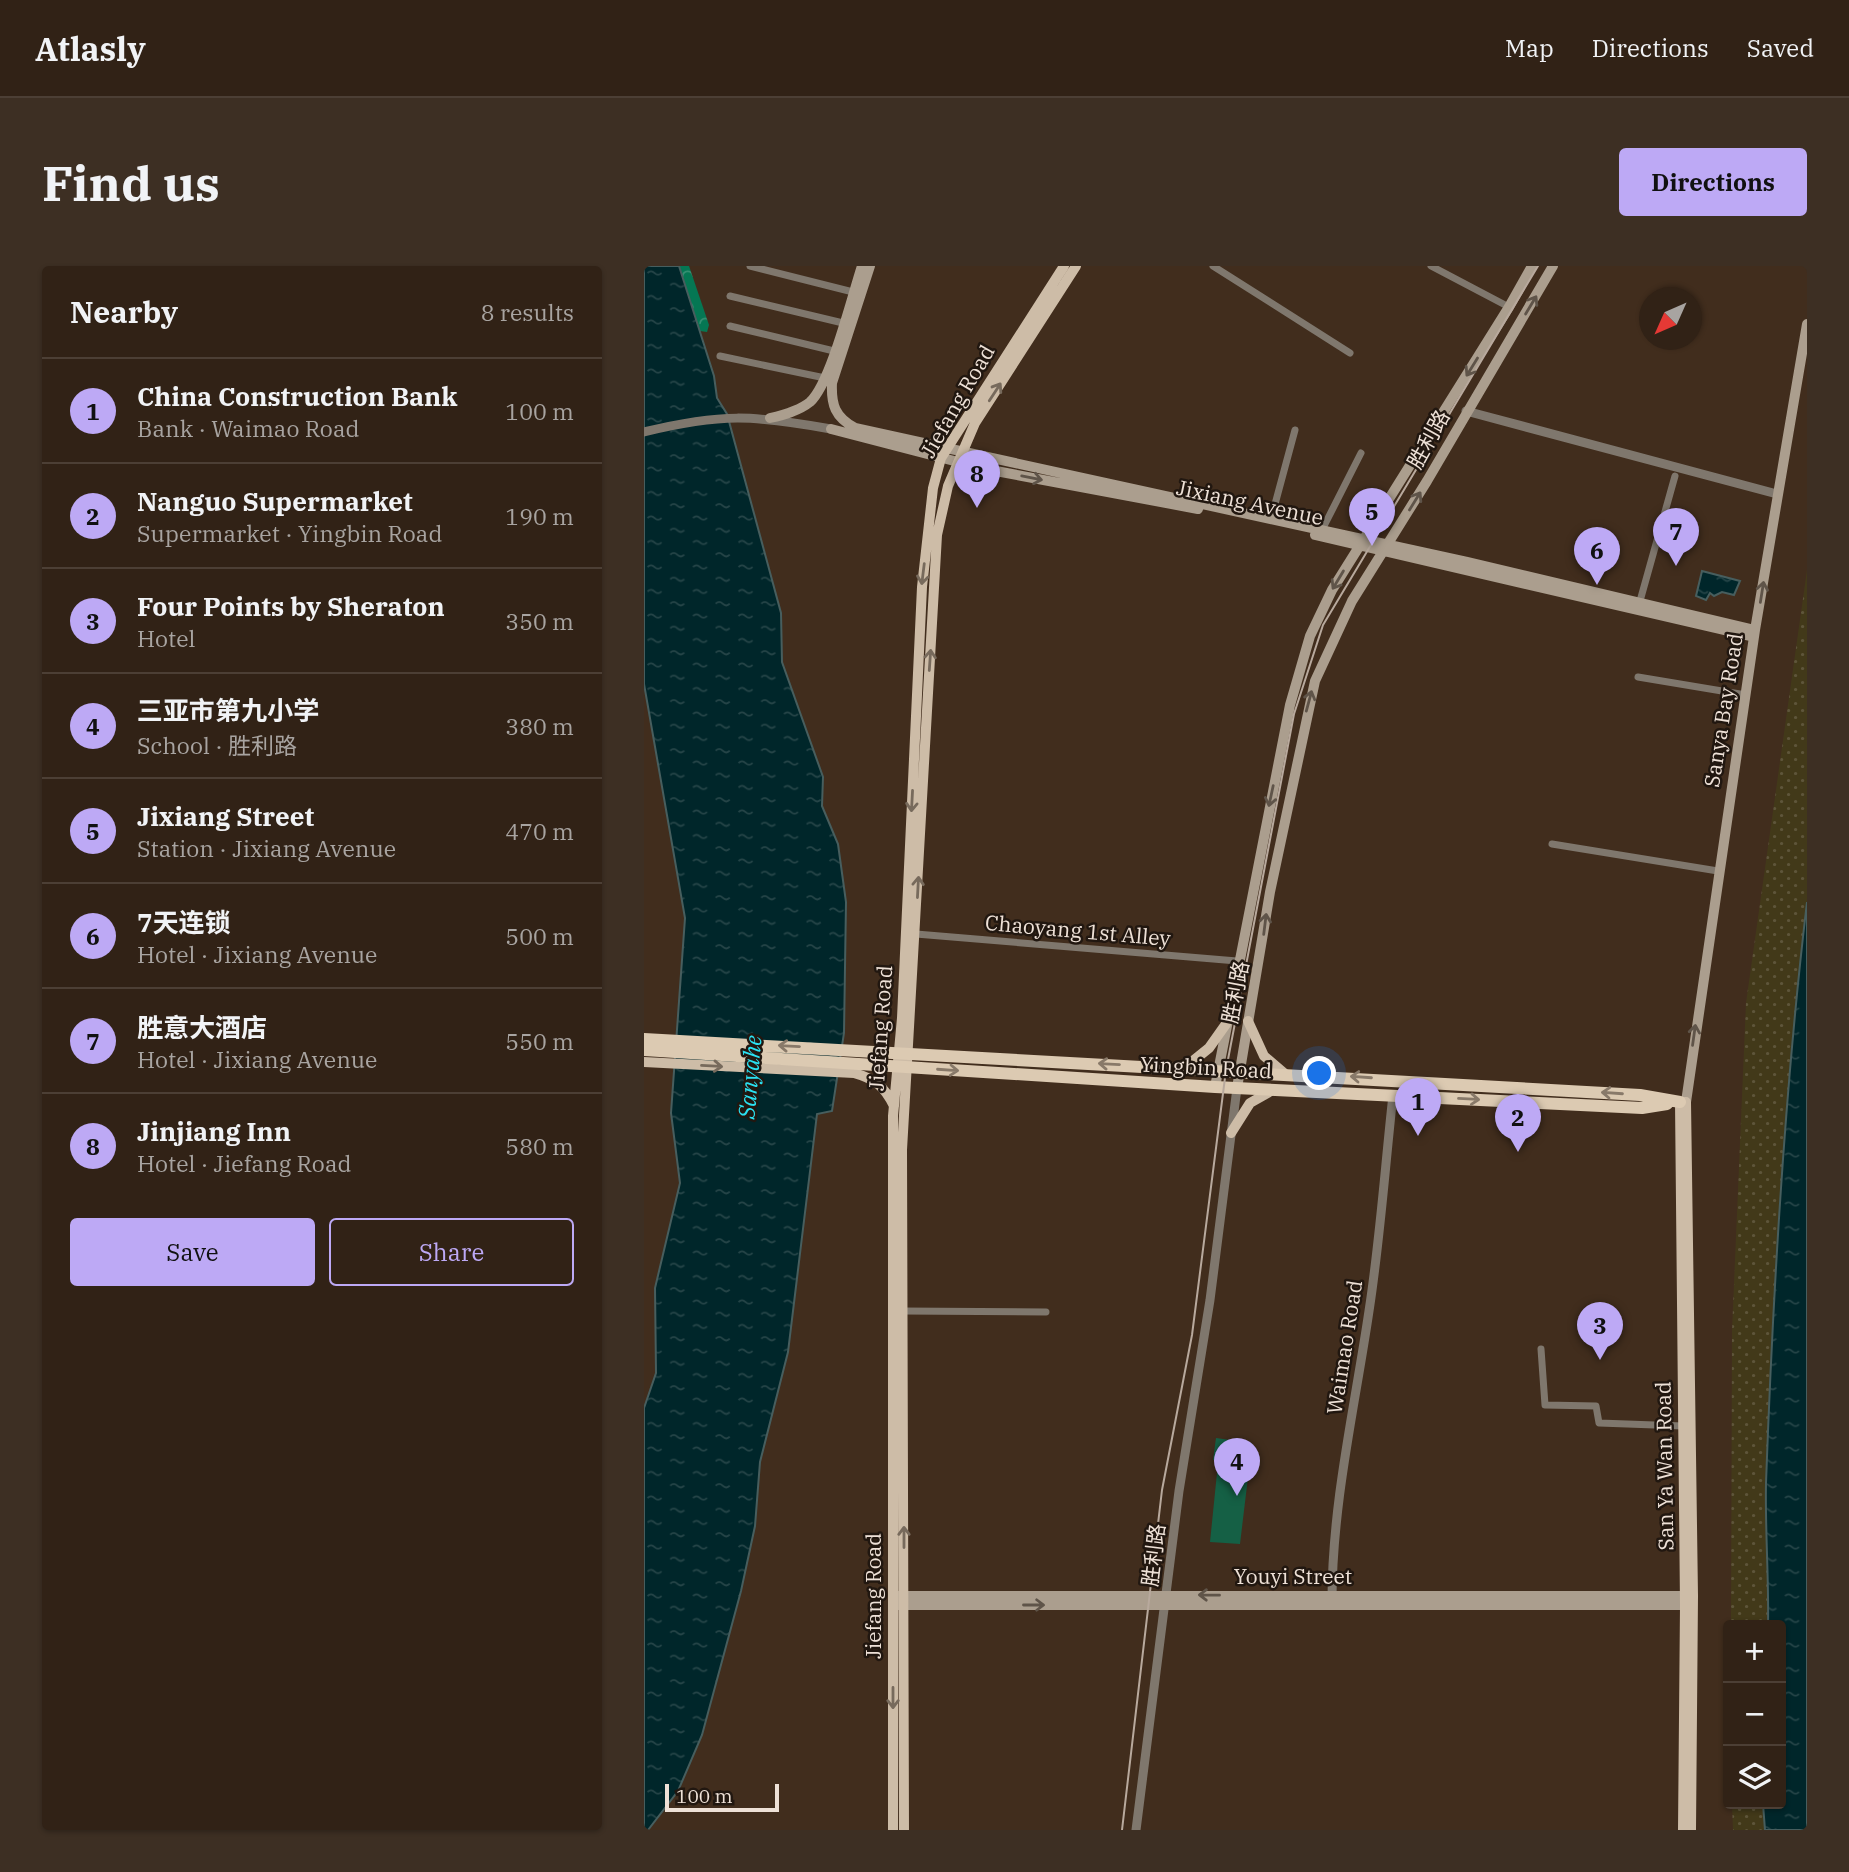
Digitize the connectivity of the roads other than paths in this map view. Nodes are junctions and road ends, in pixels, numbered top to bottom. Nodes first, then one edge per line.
1 (750, 266) edge
2 (862, 266) edge
3 (870, 266) edge
4 (1063, 266) edge
5 (1076, 266) edge
6 (1213, 266) edge
7 (1431, 266) edge
8 (1532, 266) edge
9 (1553, 266) edge
10 (853, 292) junction
11 (730, 296) dead end
12 (1509, 307) junction
13 (843, 323) junction
14 (1807, 324) edge
15 (730, 326) dead end
16 (834, 351) junction
17 (1350, 353) dead end
18 (720, 356) dead end
19 (825, 378) junction
20 (1466, 411) junction
21 (765, 418) junction
22 (831, 429) joint
23 (1295, 430) dead end
24 (644, 432) edge
25 (947, 448) junction
26 (1361, 453) dead end
27 (958, 457) junction
28 (941, 458) junction
29 (1675, 476) dead end
30 (1777, 494) junction
31 (1271, 519) junction
32 (1322, 530) junction
33 (1361, 542) junction
34 (1385, 547) junction
35 (1640, 601) junction
36 (1755, 633) junction
37 (1639, 677) dead end
38 (1745, 695) junction
39 (1552, 844) dead end
40 (1718, 870) junction
41 (916, 934) junction
42 (1237, 961) junction
43 (1248, 1021) junction
44 (1226, 1024) junction
45 (644, 1039) edge
46 (644, 1050) edge
47 (903, 1053) junction
48 (644, 1062) edge
49 (902, 1068) junction
50 (855, 1069) junction
51 (1183, 1069) junction
52 (1218, 1070) junction
53 (1240, 1071) junction
54 (1284, 1073) junction
55 (1215, 1087) junction
56 (1237, 1088) junction
57 (1278, 1090) junction
58 (1393, 1095) junction
59 (1683, 1102) junction
60 (894, 1106) junction
61 (1231, 1133) junction
62 (902, 1311) junction
63 (1046, 1312) dead end
64 (1541, 1349) dead end
65 (1683, 1426) junction
66 (1167, 1594) junction
67 (898, 1600) junction
68 (1689, 1600) junction
69 (1333, 1601) junction
70 (1166, 1605) junction
71 (893, 1830) edge
72 (905, 1830) edge
73 (1136, 1830) edge
74 (1683, 1830) edge
75 (1691, 1830) edge

1 - 10 street
2 - 10 main road
3 - 25 main road, Jixiang Avenue
4 - 25 main road, Jiefang Road
27 -> 5 main road, Jiefang Road
6 - 17 street
7 - 12 street
8 - 12 main road, 胜利路
20 -> 9 main road, 胜利路
10 - 13 main road
11 - 13 street
12 -> 33 main road, 胜利路
13 - 16 main road
14 - 30 main road, Sanya Bay Road
15 - 16 street
16 - 19 main road
18 - 19 street
19 - 21 main road
20 - 30 street
34 -> 20 main road, 胜利路
21 - 22 street
21 - 24 street
22 - 28 main road, Jixiang Avenue
23 - 31 street
25 - 27 main road, Jixiang Avenue
25 - 28 main road, Jiefang Road
26 - 32 street
27 - 28 main road, Jixiang Avenue
27 - 31 main road, Jixiang Avenue
27 -> 33 main road, Jixiang Avenue
41 -> 27 main road, Jiefang Road
28 -> 47 main road, Jiefang Road
29 - 35 street
36 -> 30 main road, Sanya Bay Road
31 - 32 main road, Jixiang Avenue
32 - 33 main road, Jixiang Avenue
33 - 34 main road, Jixiang Avenue
33 -> 42 main road, 胜利路
34 - 35 main road, Jixiang Avenue
34 - 36 main road, Jixiang Avenue
43 -> 34 main road, 胜利路
35 - 36 main road, Jixiang Avenue
36 - 38 main road, Sanya Bay Road
37 - 38 street
38 - 40 main road, Sanya Bay Road
39 - 40 street
59 -> 40 main road, Sanya Bay Road
41 - 42 street, Chaoyang 1st Alley
41 - 47 main road, Jiefang Road
42 - 44 main road, 胜利路
43 - 53 main road, 胜利路
43 - 54 main road
44 - 51 main road
44 - 52 main road, 胜利路
47 -> 45 highway, Yingbin Road
46 - 50 highway, Yingbin Road
47 - 49 main road, Jiefang Road
51 -> 47 highway, Yingbin Road
48 -> 50 main road
49 - 50 highway, Yingbin Road
49 -> 55 highway, Yingbin Road
49 - 60 main road, Jiefang Road
49 - 62 main road, Jiefang Road
50 - 60 main road
51 - 52 highway, Yingbin Road
52 - 53 highway, Yingbin Road
52 - 55 main road, 胜利路
53 - 54 highway, Yingbin Road
53 - 56 main road, 胜利路
59 -> 54 highway, Yingbin Road
55 - 56 highway, Yingbin Road
56 - 57 highway, Yingbin Road
56 - 61 street, 胜利路
57 - 58 highway, Yingbin Road
57 - 61 main road
58 -> 59 highway, Yingbin Road
58 - 69 street, Waimao Road
59 - 65 main road, San Ya Wan Road
59 - 68 main road, San Ya Wan Road
60 - 67 main road, Jiefang Road
61 - 66 street, 胜利路
62 - 63 street
67 -> 62 main road, Jiefang Road
64 - 65 street
65 - 68 main road, San Ya Wan Road
66 - 67 main road, Youyi Street
69 -> 66 main road, Youyi Street
66 - 70 street, 胜利路
67 -> 70 main road, Youyi Street
67 -> 71 main road, Jiefang Road
67 - 72 main road, Jiefang Road
68 - 69 main road, Youyi Street
68 - 74 main road, San Ya Wan Road
68 - 75 main road, San Ya Wan Road
69 - 70 main road, Youyi Street
70 - 73 street, 胜利路

